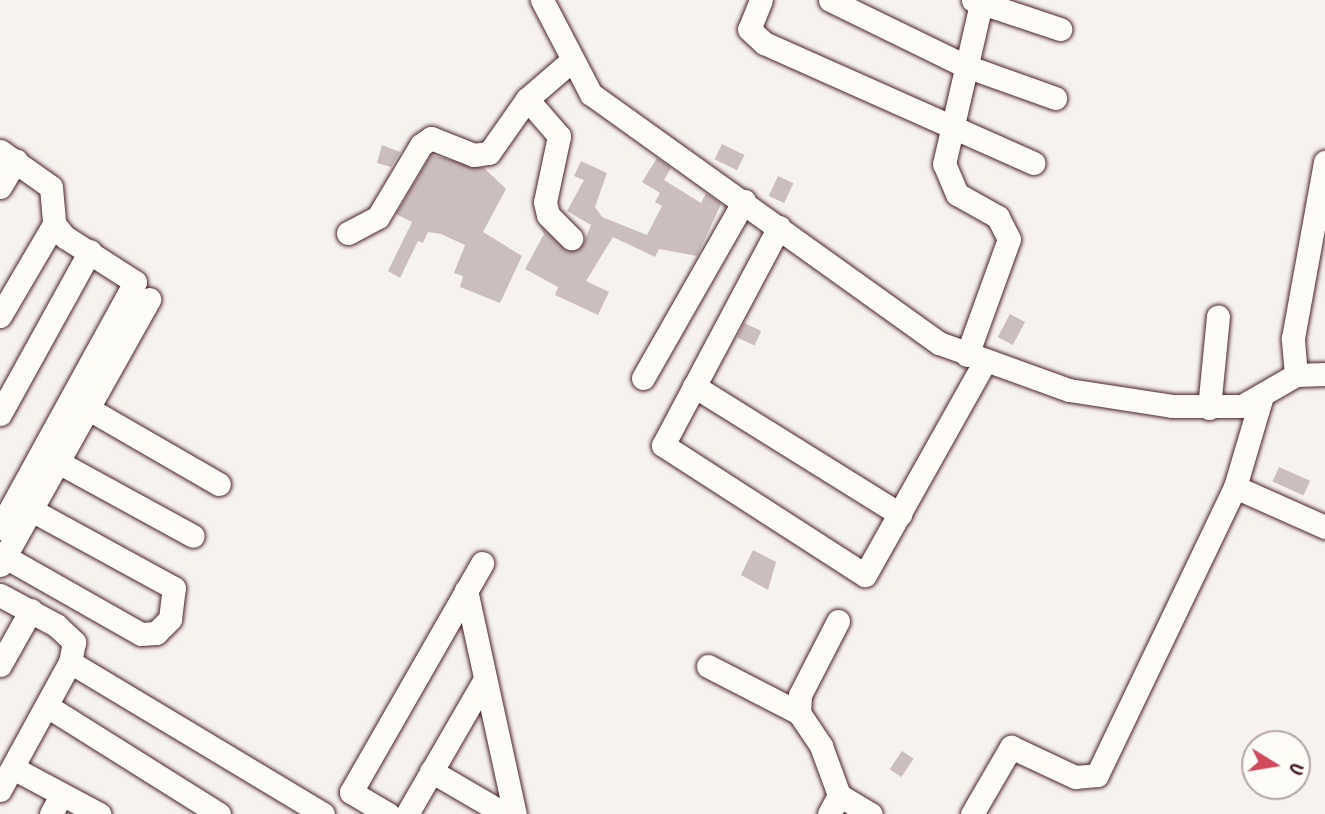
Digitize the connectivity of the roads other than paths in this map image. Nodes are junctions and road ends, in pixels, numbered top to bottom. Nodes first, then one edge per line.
1 (542, 0) edge
2 (761, 0) edge
3 (830, 0) edge
4 (977, 2) edge
5 (1060, 29) dead end
6 (570, 62) junction
7 (963, 65) junction
8 (1055, 98) dead end
9 (527, 99) junction
10 (947, 128) junction
11 (8, 156) edge
12 (1325, 162) edge
13 (1033, 163) dead end
14 (0, 187) edge
15 (744, 201) junction
16 (54, 224) junction
17 (779, 227) junction
18 (348, 233) dead end
19 (571, 238) dead end
20 (90, 251) junction
21 (149, 299) dead end
22 (0, 316) edge
23 (1218, 316) dead end
24 (976, 358) junction
25 (1325, 374) edge
26 (1296, 375) junction
27 (643, 379) dead end
28 (694, 386) junction
29 (1261, 399) junction
30 (79, 403) junction
31 (1209, 408) junction
32 (0, 414) edge
33 (49, 457) junction
34 (219, 484) dead end
35 (1235, 487) junction
36 (23, 506) junction
37 (900, 513) junction
38 (1325, 527) edge
39 (0, 528) edge
40 (193, 536) dead end
41 (2, 559) edge
42 (482, 563) dead end
43 (466, 590) junction
44 (0, 595) edge
45 (31, 610) junction
46 (838, 621) dead end
47 (70, 662) junction
48 (0, 665) edge
49 (708, 666) dead end
50 (485, 679) junction
51 (47, 706) junction
52 (799, 713) junction
53 (13, 768) junction
54 (431, 771) junction
55 (0, 790) edge
56 (56, 804) edge
57 (834, 804) edge
58 (310, 810) edge
59 (378, 811) edge
60 (99, 814) edge
61 (219, 814) edge
62 (407, 814) edge
63 (505, 814) edge
64 (515, 814) edge
65 (871, 814) edge
66 (972, 814) edge

1 - 6 street
2 - 10 street
3 - 7 street
4 - 5 street
4 - 7 street
6 - 9 street
6 - 15 street
7 - 8 street
7 - 10 street
9 - 18 street
9 - 19 street
10 - 13 street
10 - 24 street
11 - 14 street
11 - 16 street
12 - 26 street
15 - 17 street
15 - 27 street
16 - 20 street
16 - 22 street
17 - 24 street
17 - 28 street
20 - 30 street
20 - 32 street
21 - 30 street
23 - 31 street
24 - 31 street
24 - 37 street
25 - 26 street
26 - 29 street
28 - 37 street
28 - 37 street
29 - 31 street
29 - 35 street
30 - 33 street
30 - 34 street
33 - 36 street
33 - 40 street
35 - 38 street
35 - 66 street
36 - 39 street
36 - 41 street
36 - 41 street
42 - 43 street
43 - 50 street
43 - 59 street
44 - 45 street
45 - 47 street
45 - 48 street
46 - 52 street
47 - 51 street
47 - 58 street
49 - 52 street
50 - 54 street
50 - 64 street
51 - 53 street
51 - 61 street
52 - 57 street
53 - 55 street
53 - 56 street
54 - 62 street
54 - 63 street
56 - 60 street
57 - 65 street

